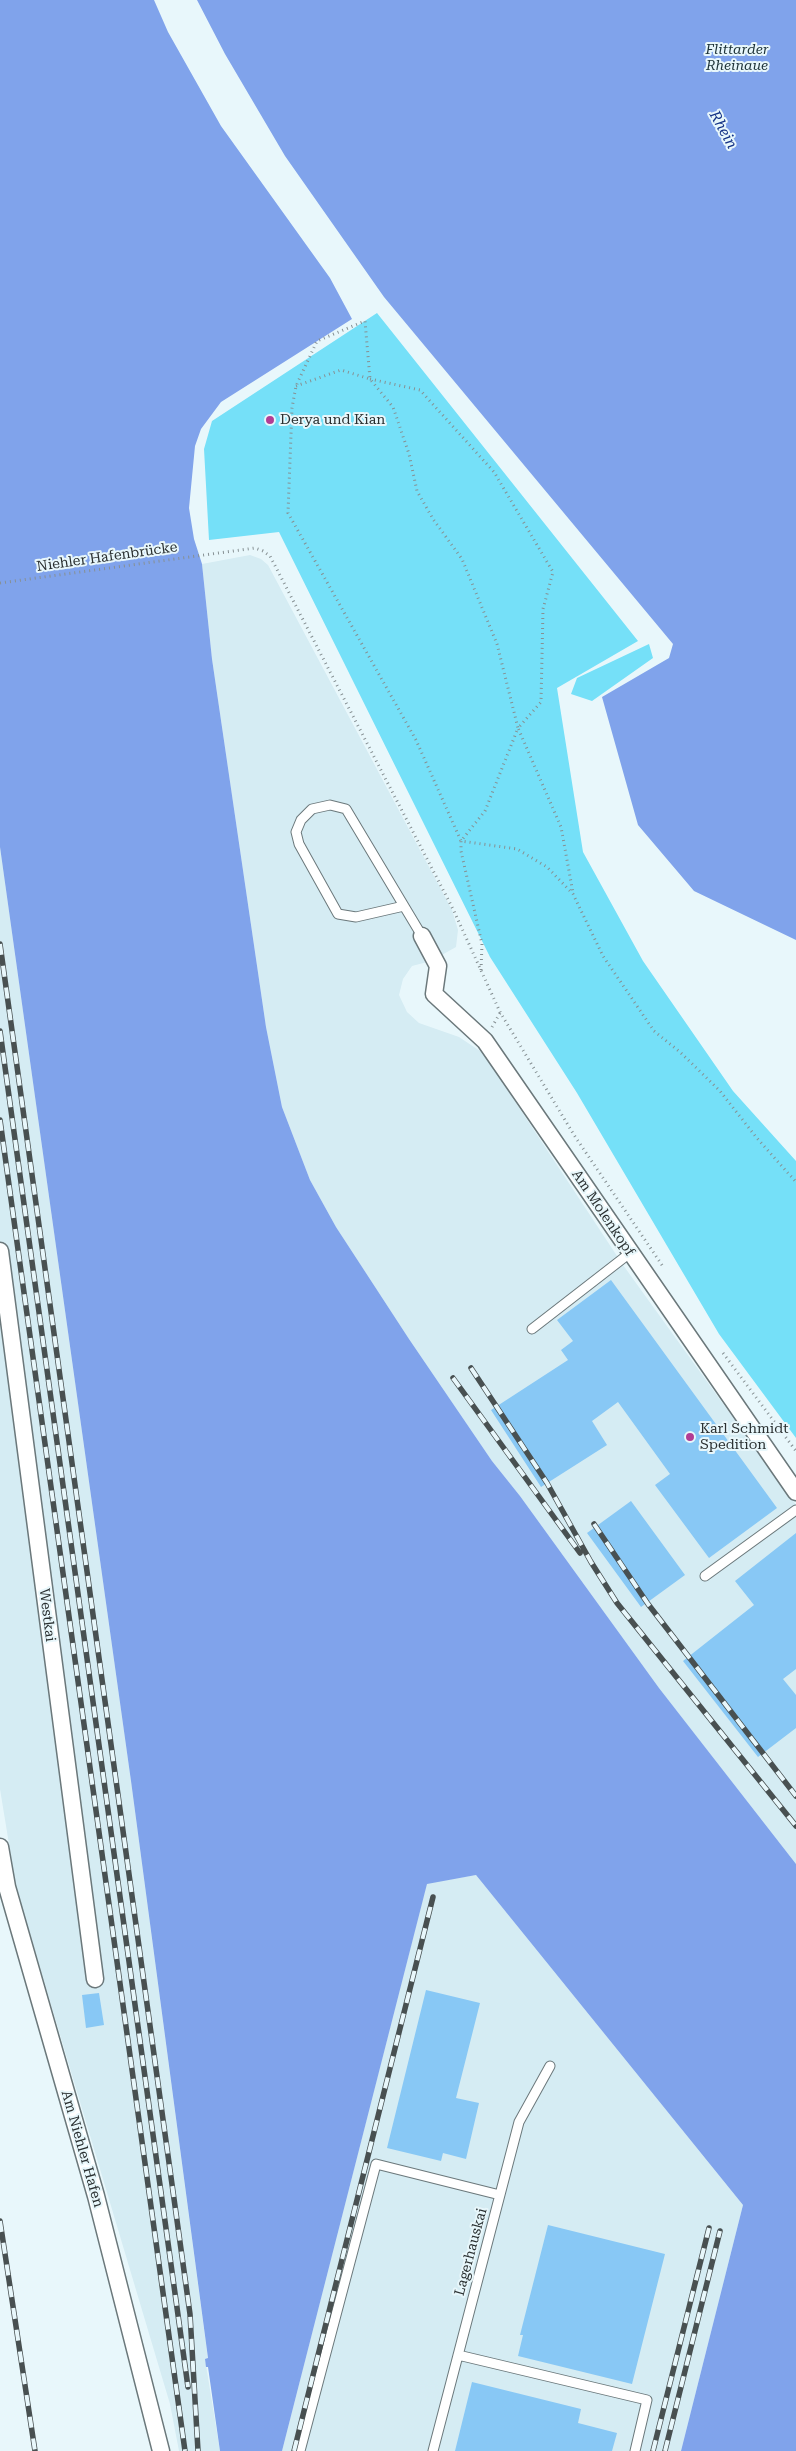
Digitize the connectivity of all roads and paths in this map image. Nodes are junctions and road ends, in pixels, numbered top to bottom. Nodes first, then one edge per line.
1 (370, 379) junction
2 (296, 386) junction
3 (0, 583) edge
4 (518, 728) junction
5 (461, 841) junction
6 (573, 894) junction
7 (404, 906) junction
8 (422, 936) joint
9 (481, 971) junction
10 (796, 1182) edge
11 (0, 1251) edge
12 (630, 1253) junction
13 (666, 1271) dead end
14 (532, 1328) dead end
15 (721, 1350) dead end
16 (796, 1451) edge
17 (796, 1492) edge
18 (796, 1510) edge
19 (705, 1576) dead end
20 (0, 1847) edge
21 (95, 1979) dead end
22 (550, 2066) dead end
23 (500, 2195) junction
24 (458, 2355) junction
25 (161, 2451) edge
26 (300, 2451) edge
27 (433, 2451) edge
28 (635, 2451) edge

1 - 2 path
1 - 2 path
1 - 4 path
1 - 4 path
2 - 5 path
3 - 9 path, Niehler Hafenbrücke
4 - 5 path
4 - 6 path
5 - 6 path
5 - 9 path
6 - 10 path
7 - 7 lane
7 - 8 lane
8 - 12 street, Am Molenkopf
9 - 13 path
11 - 21 street, Westkai
12 - 14 lane
12 - 17 street, Am Molenkopf
15 - 16 path
18 - 19 lane
20 - 25 street, Am Niehler Hafen
22 - 23 lane, Lagerhauskai
23 - 24 lane, Lagerhauskai
23 - 26 lane
24 - 27 lane, Lagerhauskai
24 - 28 lane

